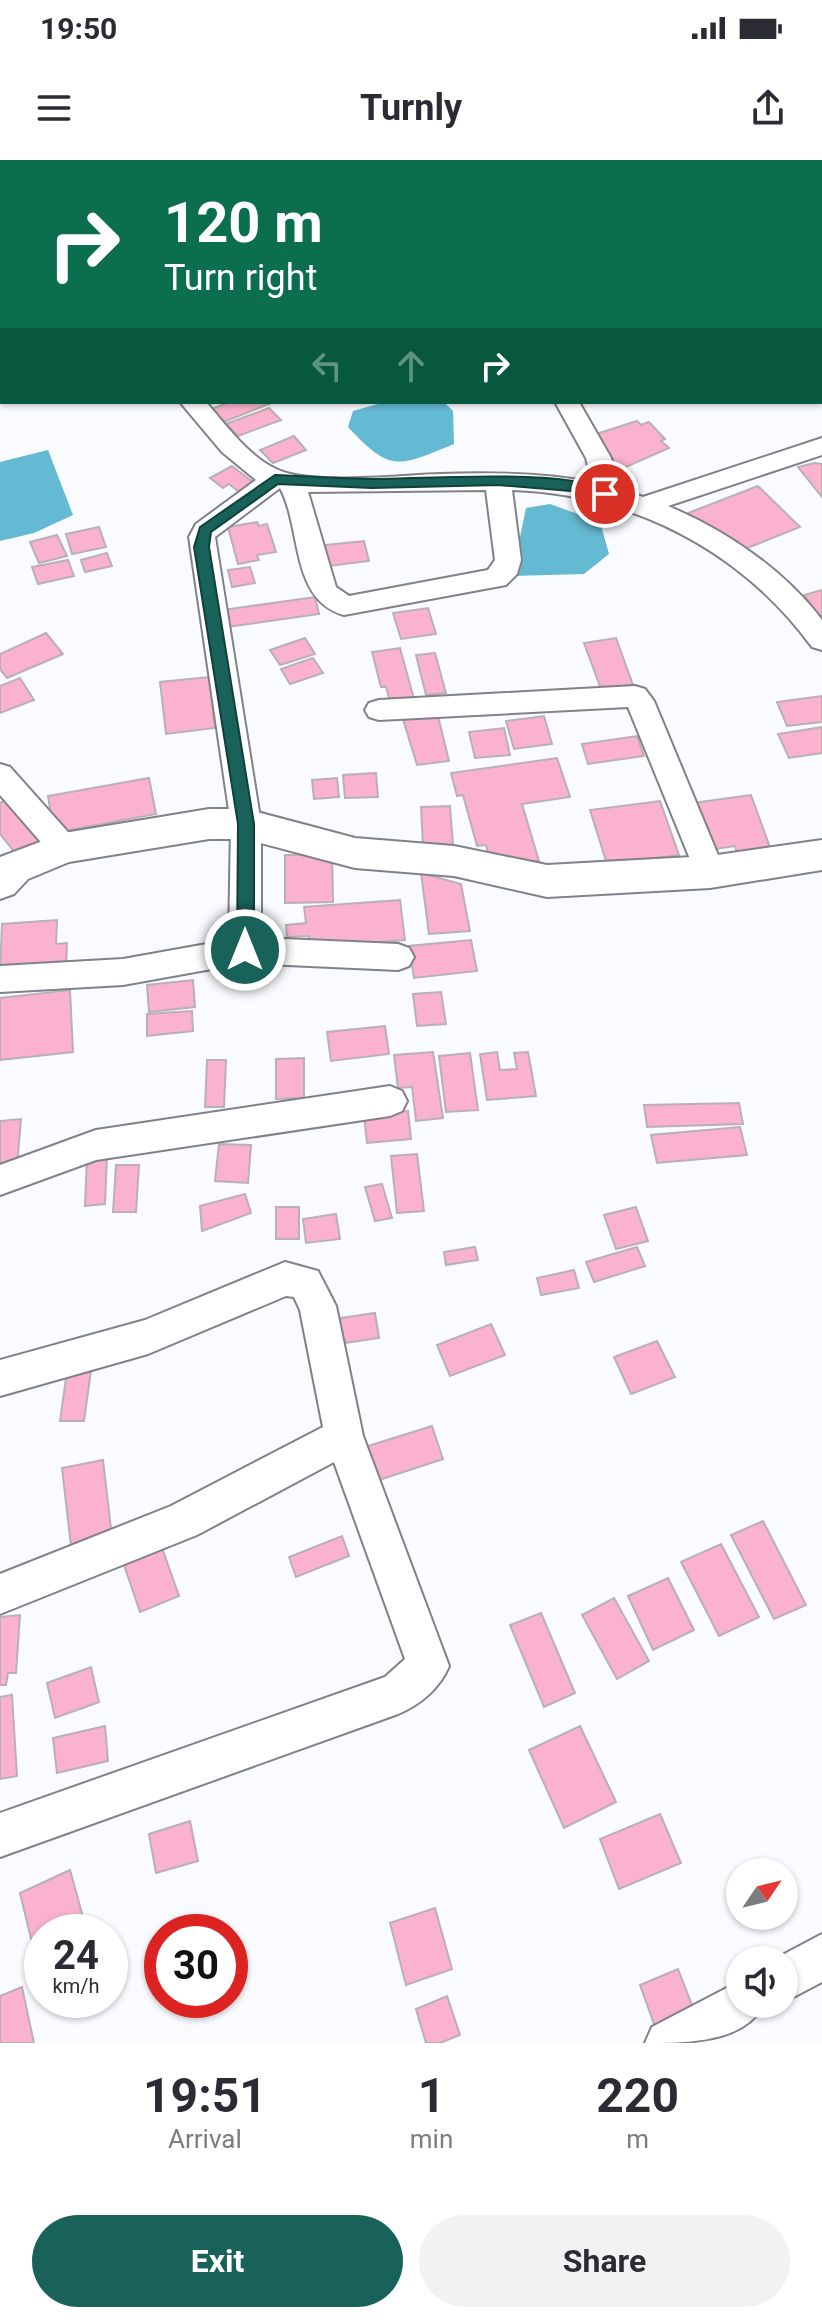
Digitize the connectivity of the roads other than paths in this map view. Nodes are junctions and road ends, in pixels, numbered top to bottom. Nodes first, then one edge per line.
1 (194, 404) edge
2 (568, 404) edge
3 (822, 446) edge
4 (284, 480) junction
5 (498, 481) junction
6 (605, 494) junction
7 (642, 506) junction
8 (822, 640) edge
9 (379, 710) dead end
10 (0, 775) edge
11 (246, 824) junction
12 (64, 848) junction
13 (822, 855) edge
14 (710, 872) junction
15 (0, 883) edge
16 (245, 950) junction
17 (398, 957) dead end
18 (0, 979) edge
19 (390, 1101) dead end
20 (0, 1180) edge
21 (0, 1378) edge
22 (344, 1436) junction
23 (0, 1594) edge
24 (0, 1835) edge
25 (822, 1957) edge
26 (798, 1971) edge
27 (726, 2012) edge
28 (668, 2043) edge

1 - 4 street
2 - 6 street
3 - 7 street
4 - 5 street
4 - 5 street
4 - 11 street
5 - 6 street
6 - 7 street
7 - 8 street
9 - 14 street
10 - 12 street
11 - 12 street
11 - 14 street
11 - 16 street
12 - 15 street
13 - 14 street
16 - 17 street
16 - 18 street
19 - 20 street
21 - 22 street
22 - 23 street
22 - 24 street
25 - 26 street
27 - 28 street

